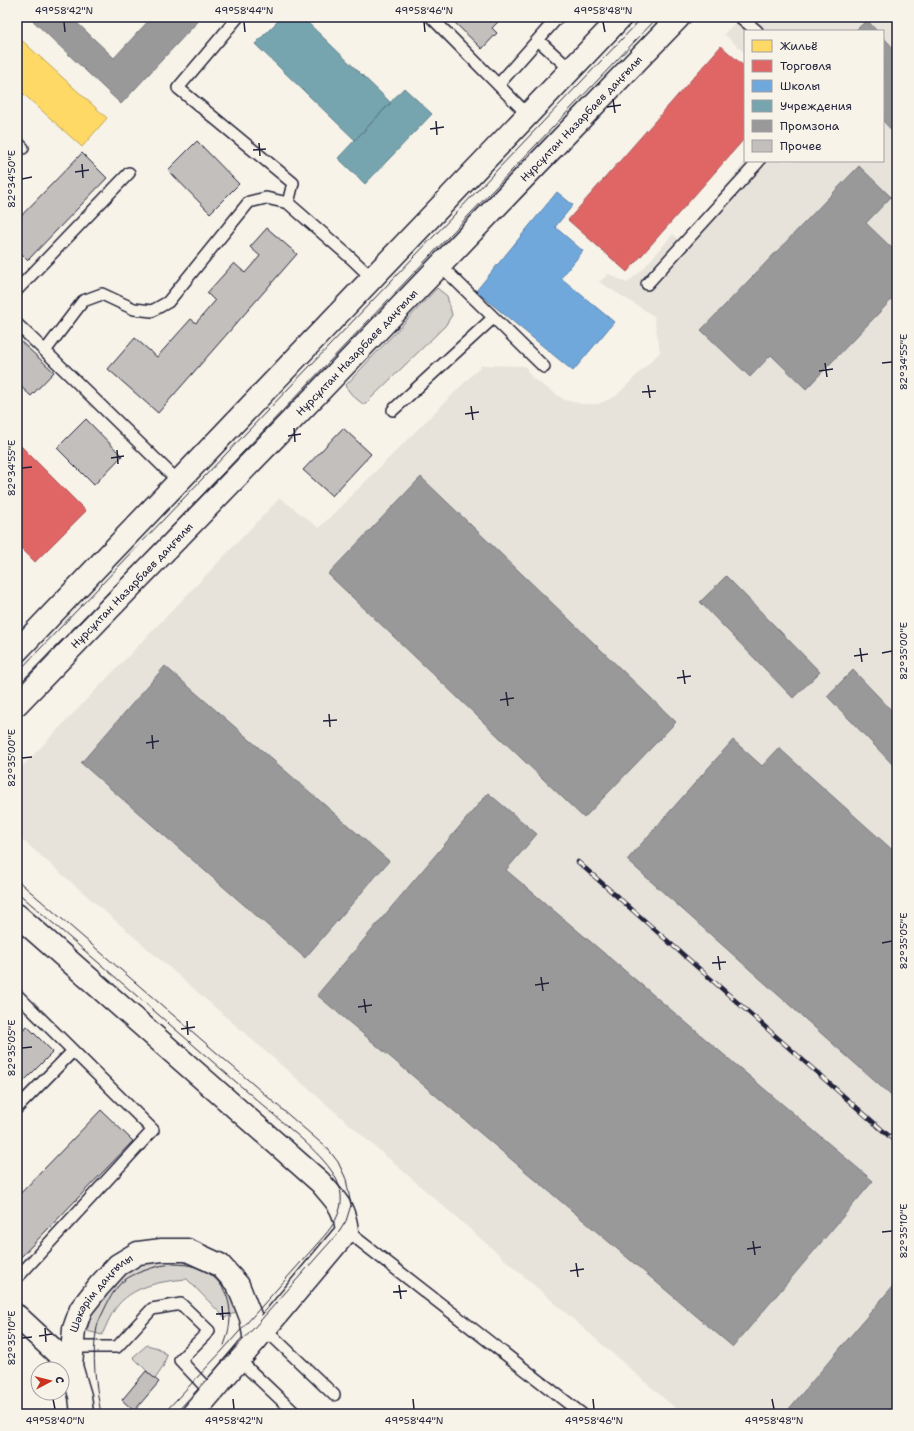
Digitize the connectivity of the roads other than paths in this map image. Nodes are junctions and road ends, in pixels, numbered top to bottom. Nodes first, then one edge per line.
1 (238, 17) edge
2 (431, 17) edge
3 (558, 17) edge
4 (621, 17) edge
5 (678, 17) edge
6 (740, 17) edge
7 (756, 30) edge
8 (538, 40) junction
9 (570, 70) junction
10 (498, 85) junction
11 (528, 115) junction
12 (758, 162) edge
13 (129, 173) dead end
14 (288, 203) junction
15 (440, 265) junction
16 (372, 279) junction
17 (647, 284) dead end
18 (17, 290) edge
19 (493, 318) junction
20 (17, 324) edge
21 (46, 351) junction
22 (544, 367) dead end
23 (393, 410) dead end
24 (179, 482) junction
25 (17, 651) edge
26 (17, 704) edge
27 (17, 915) edge
28 (17, 995) edge
29 (73, 1051) junction
30 (17, 1108) edge
31 (347, 1231) junction
32 (17, 1278) edge
33 (17, 1316) edge
34 (260, 1335) junction
35 (72, 1356) junction
36 (239, 1360) junction
37 (211, 1393) junction
38 (334, 1395) dead end
39 (82, 1414) edge
40 (193, 1414) edge
41 (296, 1414) edge
42 (582, 1414) edge

1 - 14 lane
2 - 10 lane
3 - 8 lane
4 - 9 main road
5 - 15 main road, Нұрсұлтан Назарбаев даңғылы
6 - 7 lane
8 - 9 lane
8 - 10 lane
9 - 11 main road
10 - 11 lane
11 - 16 main road
12 - 17 lane
13 - 18 lane
14 - 16 lane
14 - 21 lane
15 - 19 lane
15 - 26 main road, Нұрсұлтан Назарбаев даңғылы
16 - 24 main road
19 - 22 lane
19 - 23 lane
20 - 21 lane
21 - 24 lane
24 - 25 main road
27 - 31 main road
28 - 29 lane
29 - 30 lane
29 - 32 lane
31 - 34 main road
31 - 42 lane
33 - 35 main road
34 - 35 main road, Шәкәрім даңғылы
34 - 36 main road
34 - 38 lane
35 - 37 lane
35 - 39 main road
36 - 37 main road
36 - 41 lane
37 - 40 main road

